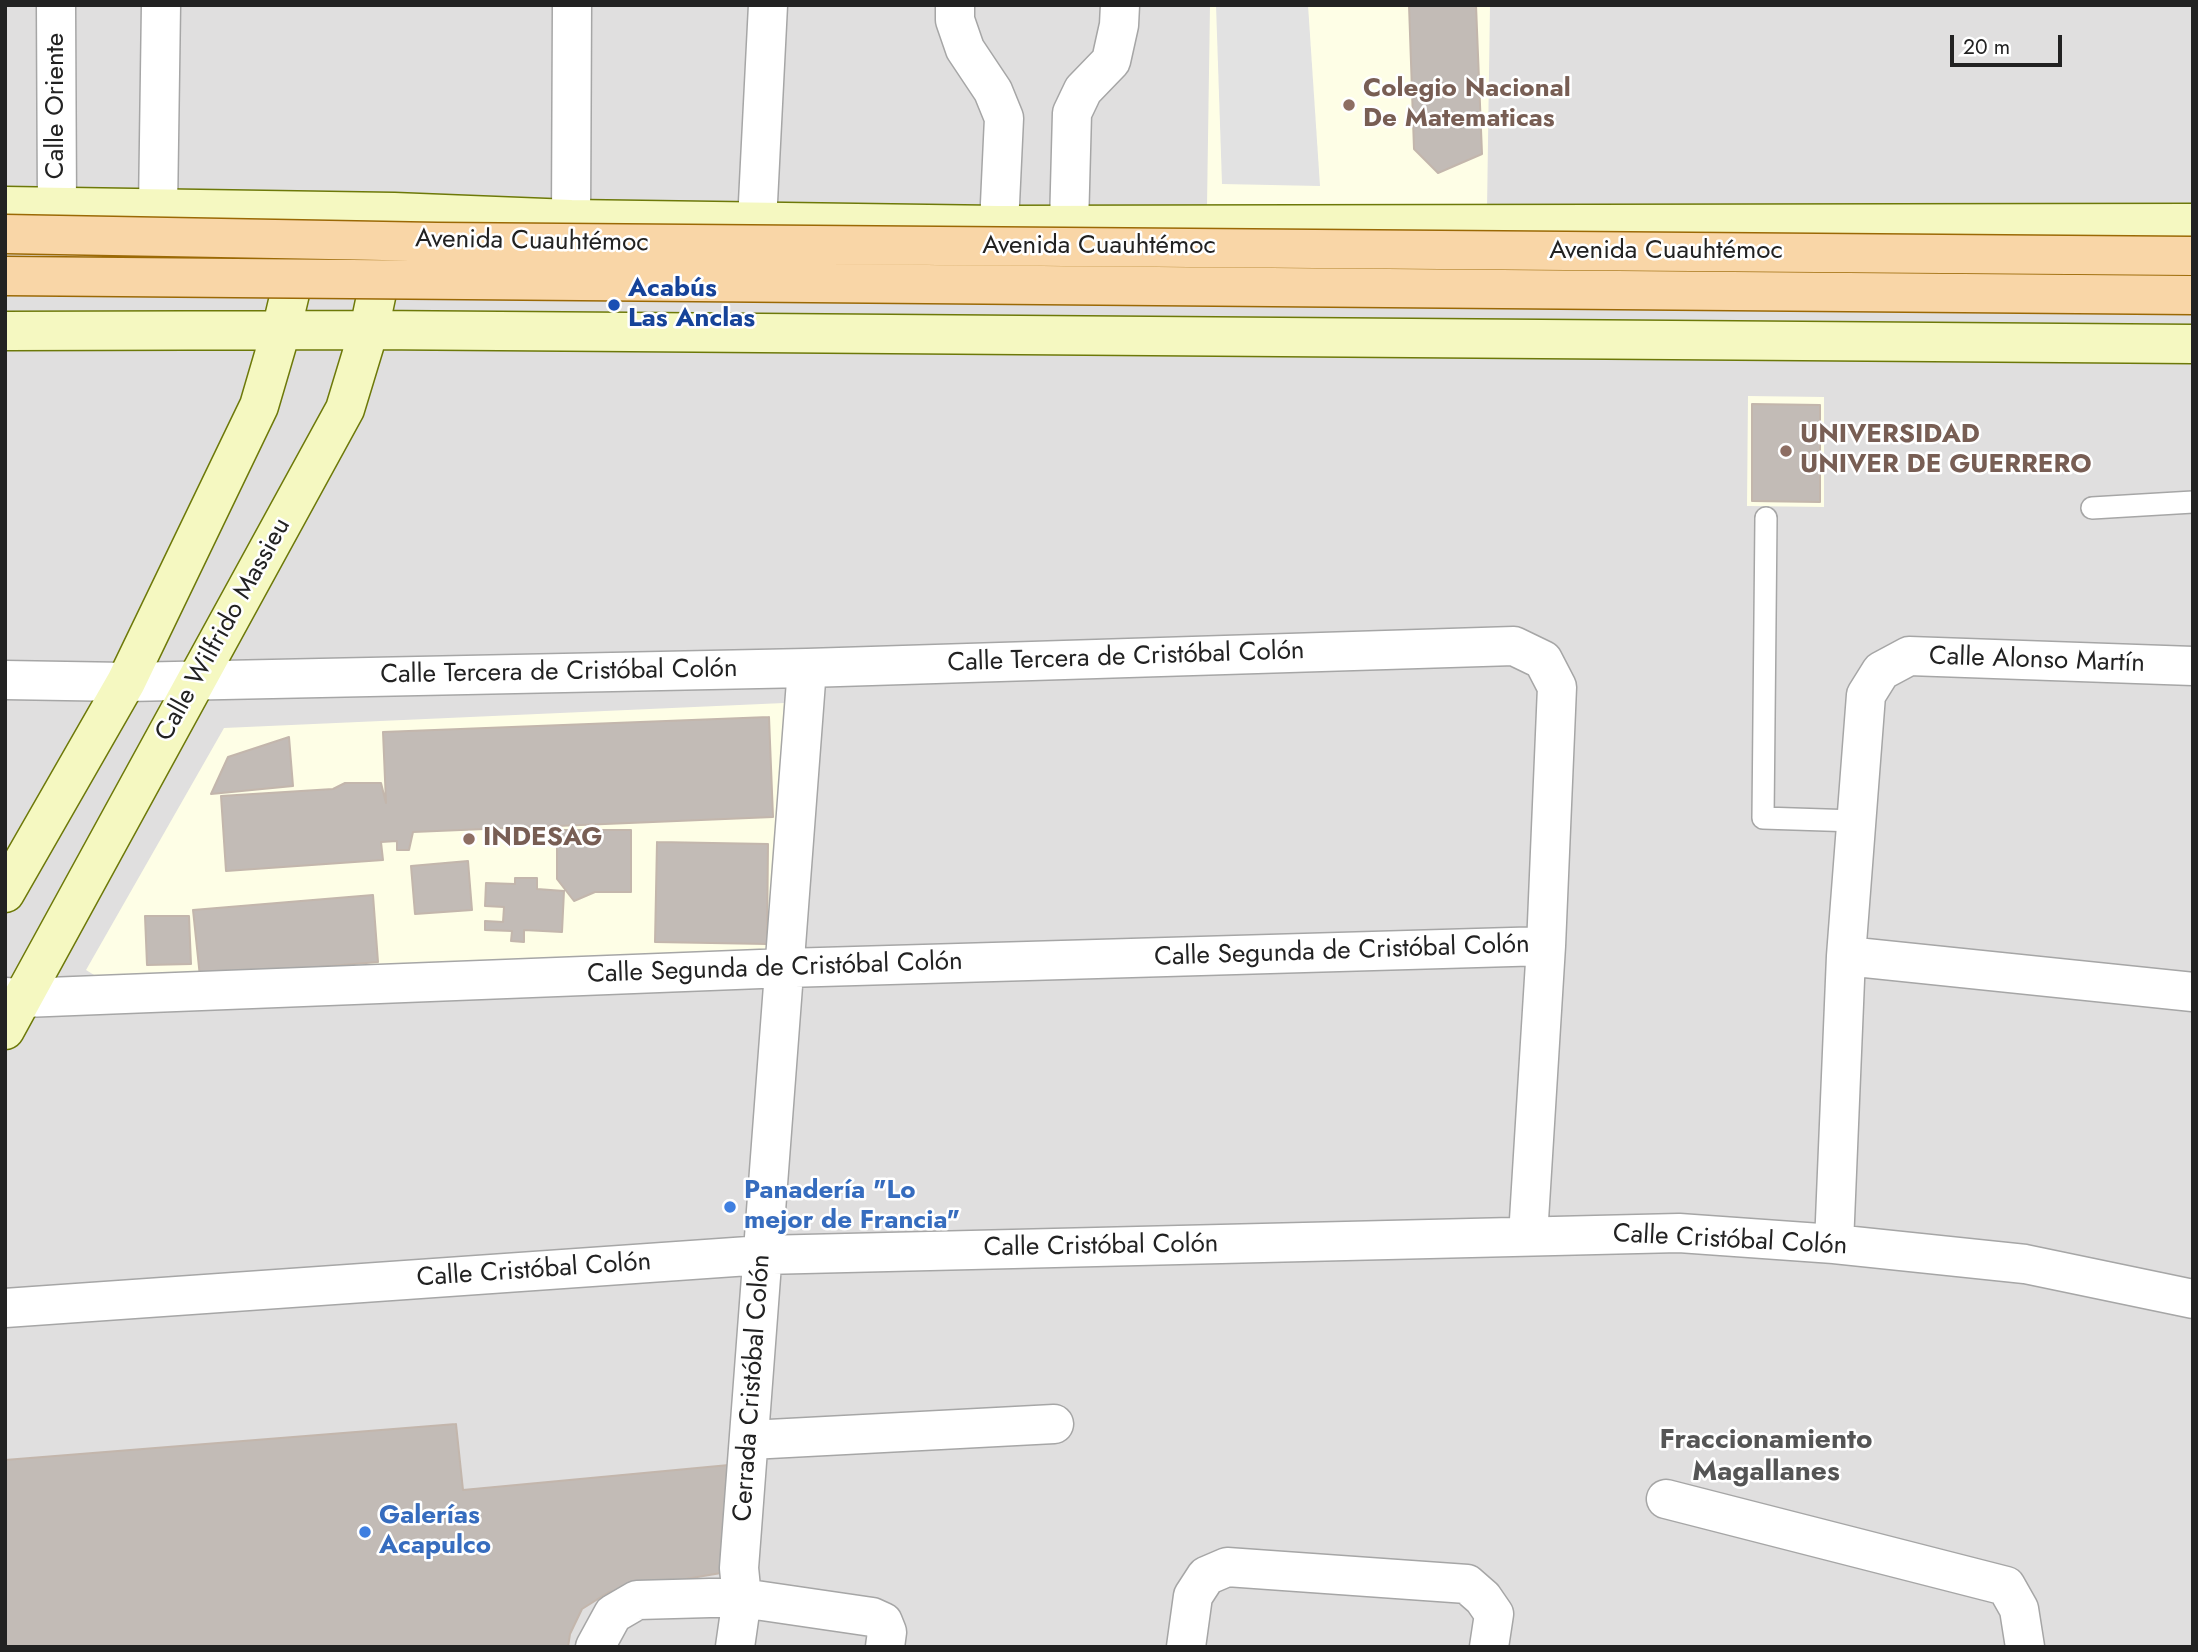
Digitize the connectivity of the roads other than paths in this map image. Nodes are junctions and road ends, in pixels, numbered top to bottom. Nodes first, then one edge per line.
1 (56, 5) edge
2 (161, 5) edge
3 (572, 5) edge
4 (768, 5) edge
5 (956, 5) edge
6 (1119, 5) edge
7 (5, 206) edge
8 (57, 207) junction
9 (158, 209) junction
10 (310, 211) junction
11 (394, 212) junction
12 (571, 219) junction
13 (757, 222) junction
14 (2193, 223) edge
15 (999, 225) junction
16 (1069, 225) junction
17 (5, 234) edge
18 (2193, 256) edge
19 (5, 276) edge
20 (2193, 295) edge
21 (369, 330) junction
22 (5, 331) edge
23 (281, 331) junction
24 (2193, 344) edge
25 (2193, 502) edge
26 (2092, 508) dead end
27 (1766, 518) dead end
28 (2193, 666) edge
29 (807, 668) junction
30 (5, 680) edge
31 (196, 680) junction
32 (126, 682) junction
33 (1856, 821) junction
34 (5, 893) edge
35 (1546, 946) junction
36 (1846, 956) junction
37 (786, 968) junction
38 (2193, 992) edge
39 (11, 1008) edge
40 (1528, 1236) junction
41 (1834, 1244) junction
42 (764, 1255) junction
43 (2193, 1298) edge
44 (5, 1308) edge
45 (1054, 1424) dead end
46 (750, 1440) junction
47 (1666, 1499) dead end
48 (742, 1598) junction
49 (595, 1647) edge
50 (735, 1647) edge
51 (885, 1647) edge
52 (1186, 1647) edge
53 (1489, 1647) edge
54 (2025, 1647) edge

1 - 8 street, Calle Oriente
2 - 9 street
3 - 12 street
4 - 13 street
5 - 15 street
6 - 16 street
7 - 8 street
8 - 9 street
9 - 10 street
10 - 11 street
10 - 23 street
11 - 12 street
11 - 21 street, Calle Wilfrido Massieu
12 - 13 street
13 - 15 street
14 - 16 street
15 - 16 street
17 - 18 main road, Avenida Cuauhtémoc, bridge
19 - 20 main road, Avenida Cuauhtémoc, bridge
21 - 23 street
21 - 24 street
21 - 31 street, Calle Wilfrido Massieu
22 - 23 street
23 - 32 street
25 - 26 lane
27 - 33 lane
28 - 33 street, Calle Alonso Martín
29 - 31 street, Calle Tercera de Cristóbal Colón
29 - 35 street, Calle Tercera de Cristóbal Colón
29 - 37 street, Cerrada Cristóbal Colón
30 - 32 street, Calle Tercera de Cristóbal Colón
31 - 32 street, Calle Tercera de Cristóbal Colón
31 - 39 street, Calle Wilfrido Massieu
32 - 34 street
33 - 36 street, Calle Alonso Martín
35 - 37 street, Calle Segunda de Cristóbal Colón
35 - 40 street, Calle Tercera de Cristóbal Colón
36 - 38 street
36 - 41 street, Calle Alonso Martín
37 - 39 street, Calle Segunda de Cristóbal Colón
37 - 42 street, Cerrada Cristóbal Colón
40 - 41 street, Calle Cristóbal Colón
40 - 42 street, Calle Cristóbal Colón
41 - 43 street, Calle Cristóbal Colón
42 - 44 street, Calle Cristóbal Colón
42 - 46 street, Cerrada Cristóbal Colón
45 - 46 street
46 - 48 street, Cerrada Cristóbal Colón
47 - 54 street
48 - 49 street
48 - 50 street, Cerrada Cristóbal Colón
48 - 51 street
52 - 53 street

